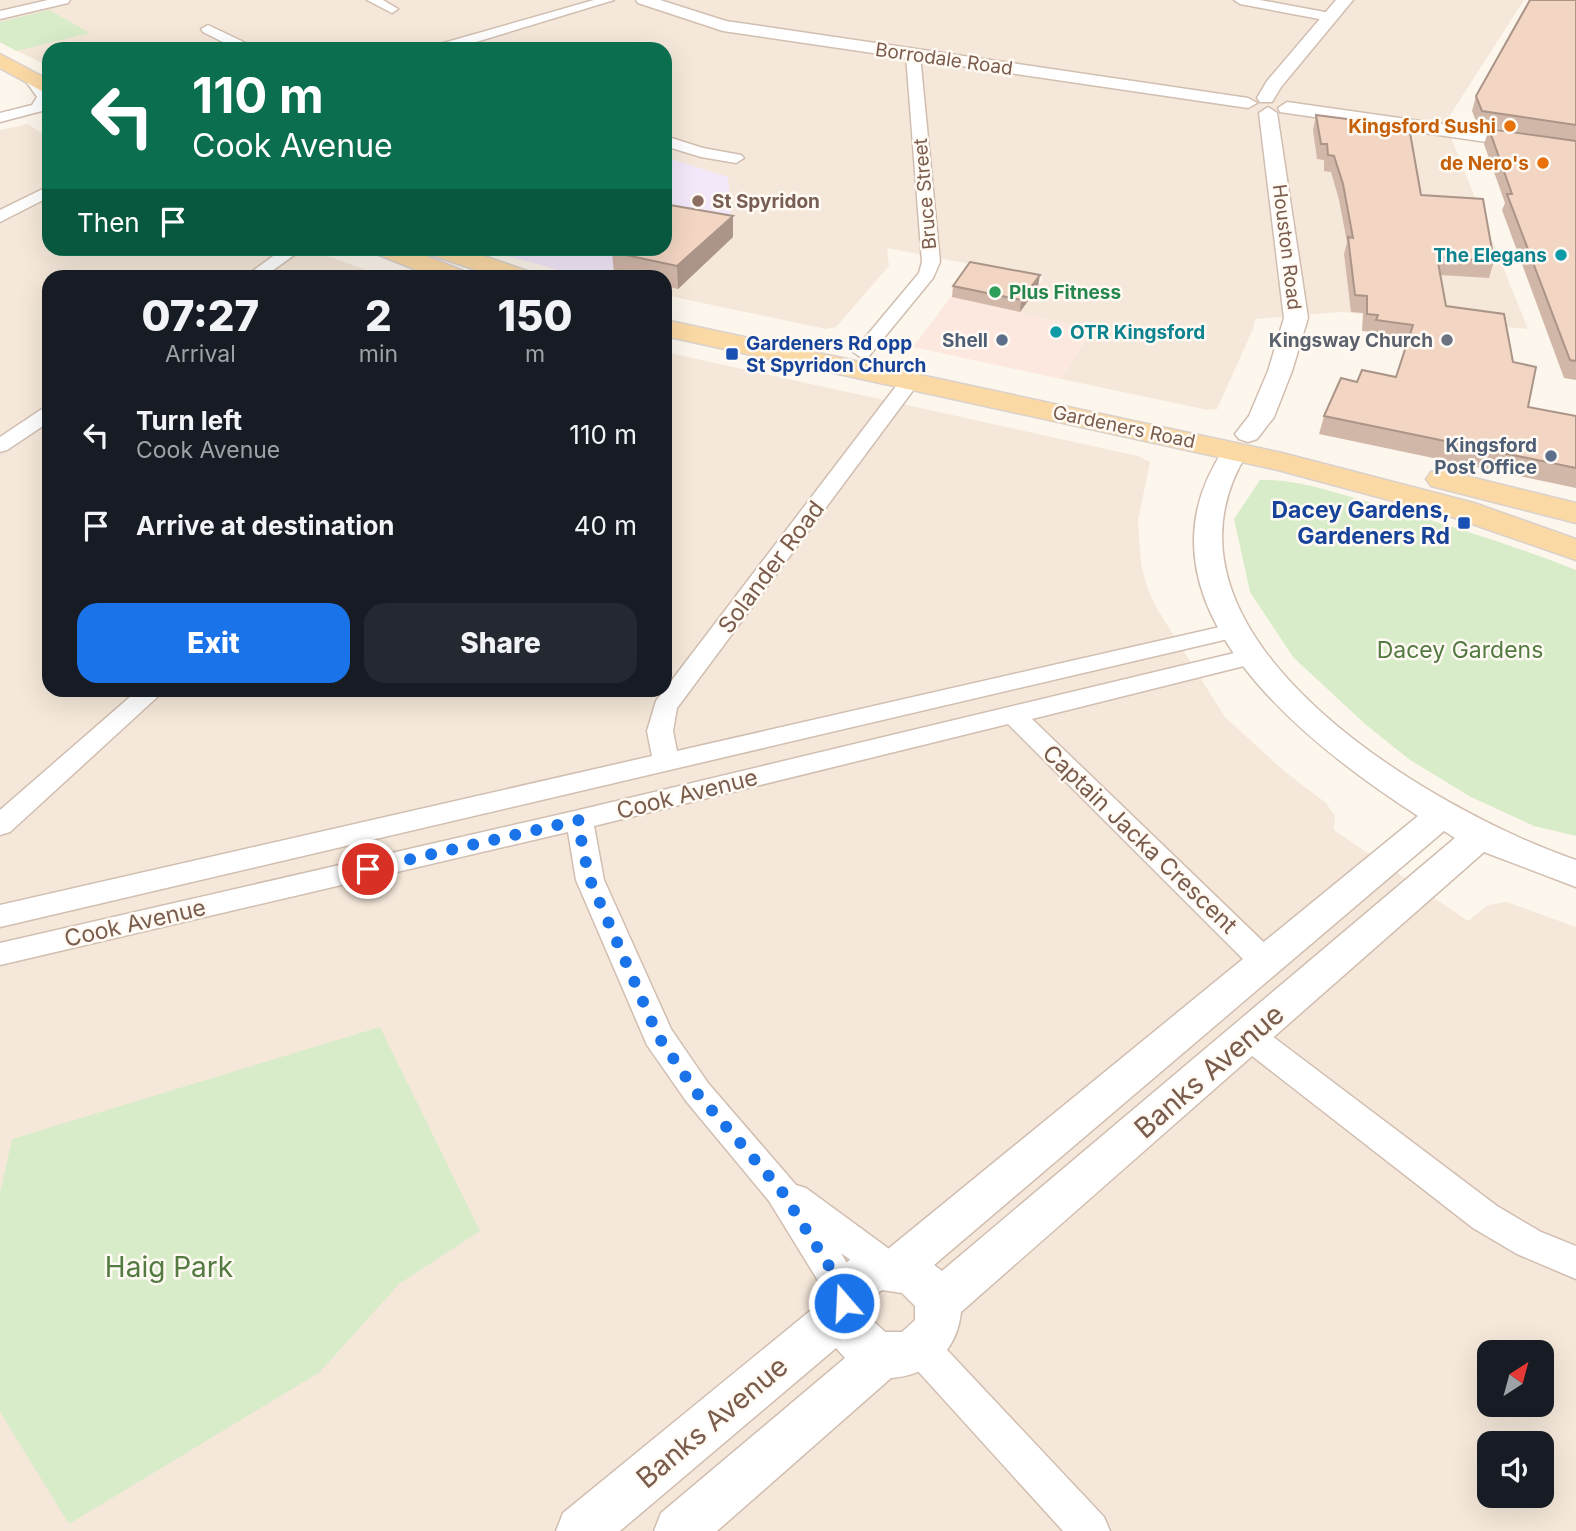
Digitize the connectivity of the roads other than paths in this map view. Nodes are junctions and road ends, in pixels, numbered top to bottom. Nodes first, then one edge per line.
1 (64, 0) edge
2 (373, 0) edge
3 (608, 0) edge
4 (643, 0) edge
5 (1240, 0) edge
6 (1345, 0) edge
7 (392, 9) dead end
8 (0, 15) edge
9 (1330, 17) junction
10 (208, 29) dead end
11 (233, 42) edge
12 (462, 42) edge
13 (913, 55) junction
14 (0, 60) edge
15 (41, 85) edge
16 (9, 91) dead end
17 (1267, 105) junction
18 (42, 110) edge
19 (42, 111) edge
20 (0, 118) edge
21 (672, 143) edge
22 (1576, 149) edge
23 (736, 158) dead end
24 (42, 195) edge
25 (0, 217) edge
26 (284, 256) edge
27 (403, 256) edge
28 (459, 256) edge
29 (263, 270) edge
30 (439, 270) edge
31 (500, 270) edge
32 (672, 311) edge
33 (672, 330) edge
34 (862, 352) junction
35 (910, 381) junction
36 (42, 418) edge
37 (1242, 443) junction
38 (0, 446) edge
39 (1538, 503) junction
40 (1576, 513) edge
41 (1576, 527) edge
42 (1576, 551) edge
43 (1242, 644) junction
44 (145, 697) edge
45 (1013, 715) junction
46 (666, 763) junction
47 (1441, 815) junction
48 (579, 820) junction
49 (0, 825) edge
50 (1480, 836) junction
51 (1576, 874) edge
52 (0, 916) edge
53 (0, 954) edge
54 (1266, 963) junction
55 (1249, 1036) junction
56 (781, 1190) junction
57 (1576, 1263) edge
58 (892, 1268) junction
59 (845, 1303) junction
60 (936, 1304) junction
61 (902, 1351) junction
62 (581, 1531) edge
63 (680, 1531) edge
64 (1090, 1531) edge

1 - 8 street
2 - 7 street
3 - 12 street
4 - 13 street, Borrodale Road
5 - 9 street
6 - 9 street
9 - 17 street
10 - 11 street
13 - 17 street, Borrodale Road
13 - 34 street, Bruce Street
14 - 15 main road
16 - 18 main road
17 - 22 street, Borrodale Road
17 - 37 street, Houston Road
19 - 20 street
21 - 23 street
24 - 25 street
26 - 29 street
27 - 30 main road
28 - 31 main road
32 - 34 main road, Gardeners Road
33 - 35 main road, Gardeners Road
34 - 37 main road, Gardeners Road
35 - 37 main road, Gardeners Road
35 - 46 street, Solander Road
36 - 38 street
37 - 39 main road, Gardeners Road
37 - 42 main road, Gardeners Road
37 - 43 street, Houston Road
39 - 40 main road, Gardeners Road
39 - 41 main road
43 - 45 street, Cook Avenue
43 - 46 street, Cook Avenue
43 - 47 street
44 - 49 street
45 - 48 street, Cook Avenue
45 - 54 street, Captain Jacka Crescent
46 - 52 street, Cook Avenue
47 - 50 street
47 - 54 street, Banks Avenue
48 - 53 street, Cook Avenue
48 - 56 street
50 - 51 street
50 - 55 street, Banks Avenue
54 - 58 street, Banks Avenue
55 - 57 street
55 - 60 street, Banks Avenue
56 - 58 street
56 - 59 street
58 - 59 street
58 - 60 street
59 - 61 street
59 - 62 street, Banks Avenue
60 - 61 street
61 - 63 street
61 - 64 street

